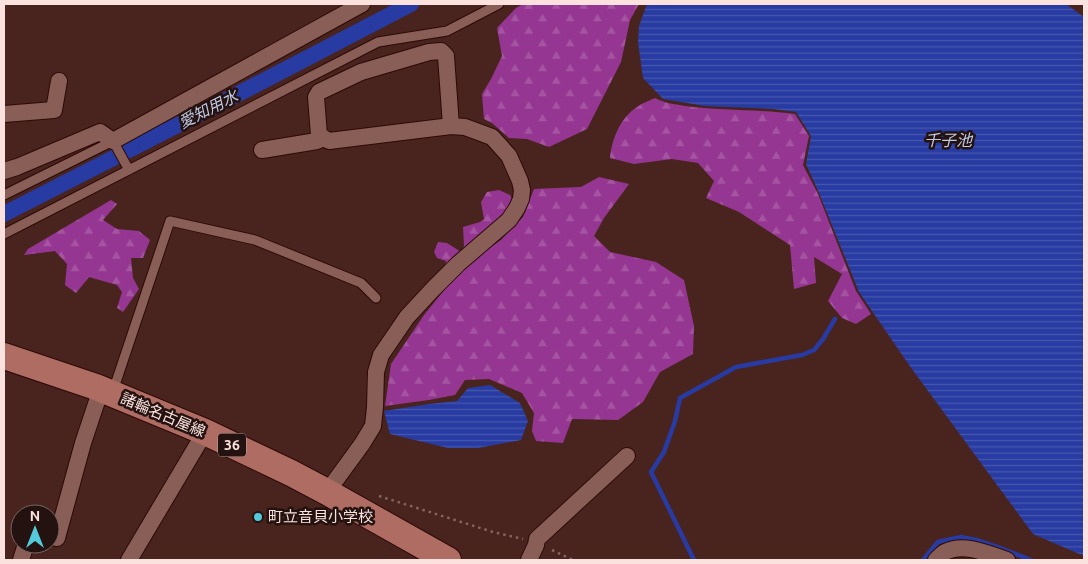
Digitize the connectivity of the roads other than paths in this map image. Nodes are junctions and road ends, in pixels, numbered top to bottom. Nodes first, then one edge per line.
1 (362, 4) edge
2 (498, 4) edge
3 (60, 81) dead end
4 (4, 114) edge
5 (451, 126) junction
6 (324, 138) junction
7 (113, 141) junction
8 (262, 150) dead end
9 (129, 170) junction
10 (4, 171) edge
11 (4, 195) edge
12 (4, 234) edge
13 (376, 298) dead end
14 (4, 356) edge
15 (107, 392) junction
16 (206, 432) junction
17 (627, 456) dead end
18 (327, 492) junction
19 (60, 527) edge
20 (534, 549) edge
21 (129, 560) edge
22 (448, 560) edge
23 (936, 560) edge
24 (1007, 560) edge

1 - 7 street
2 - 9 lane
3 - 4 street
5 - 6 street
5 - 6 street
5 - 18 street
6 - 8 street
7 - 9 lane
7 - 10 street
7 - 11 lane
9 - 12 lane
13 - 15 lane
14 - 15 main road, 諸輪名古屋線 / 36
15 - 16 main road, 諸輪名古屋線 / 36
15 - 19 street
16 - 18 main road, 諸輪名古屋線 / 36
16 - 21 street
17 - 20 street
18 - 22 main road, 諸輪名古屋線 / 36
23 - 24 street

